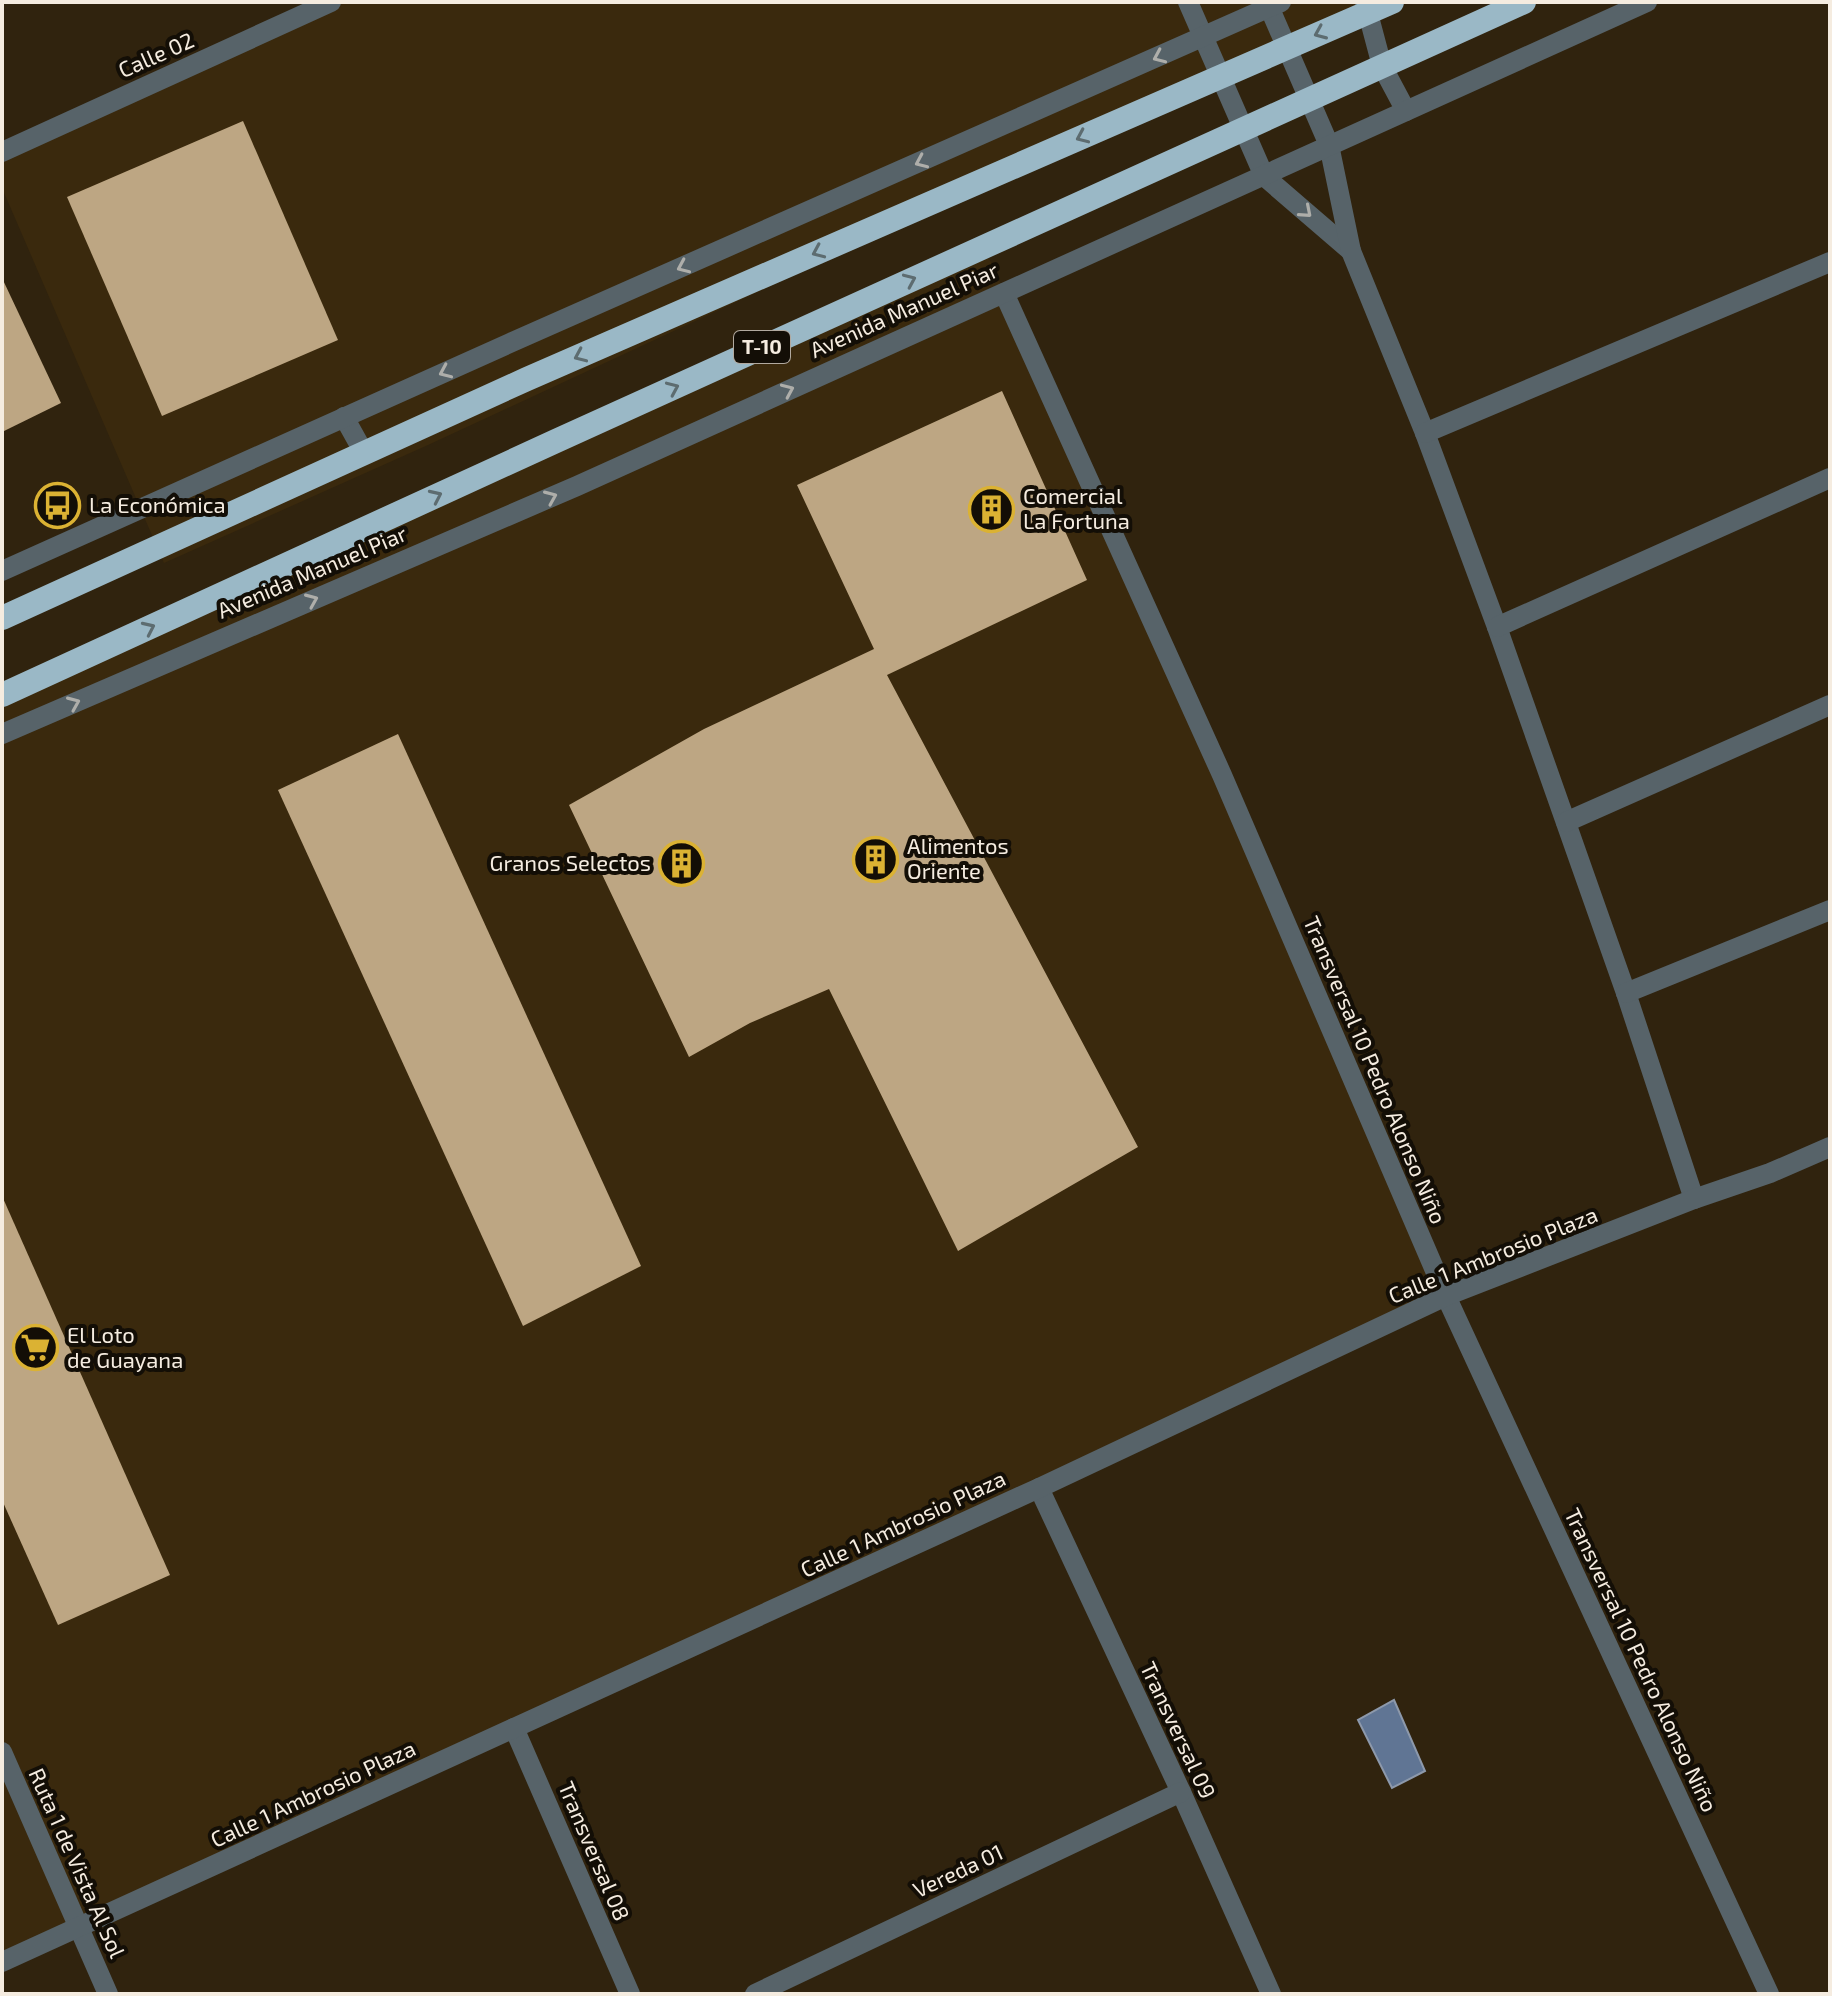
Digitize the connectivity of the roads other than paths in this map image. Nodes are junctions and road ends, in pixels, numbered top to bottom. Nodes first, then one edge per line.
1 (331, 2) edge
2 (1188, 2) edge
3 (1392, 2) edge
4 (1524, 2) edge
5 (1647, 2) edge
6 (1272, 4) edge
7 (1366, 8) edge
8 (1204, 37) junction
9 (1287, 47) junction
10 (1382, 66) junction
11 (1221, 77) junction
12 (1309, 99) junction
13 (1406, 111) junction
14 (1243, 129) junction
15 (1329, 145) junction
16 (2, 152) edge
17 (1264, 176) junction
18 (1351, 251) junction
19 (1830, 262) edge
20 (1004, 293) junction
21 (344, 417) junction
22 (1425, 433) junction
23 (364, 453) junction
24 (1830, 478) edge
25 (2, 571) edge
26 (2, 618) edge
27 (1497, 627) junction
28 (2, 695) edge
29 (1830, 705) edge
30 (2, 734) edge
31 (1566, 822) junction
32 (1830, 910) edge
33 (1626, 993) junction
34 (1830, 1147) edge
35 (1694, 1199) junction
36 (1446, 1296) junction
37 (1039, 1488) junction
38 (514, 1728) junction
39 (2, 1752) edge
40 (1181, 1792) junction
41 (79, 1928) junction
42 (2, 1962) edge
43 (108, 1994) edge
44 (630, 1994) edge
45 (755, 1994) edge
46 (1271, 1994) edge
47 (1769, 1994) edge

1 - 16 street, Calle 02
2 - 8 street
3 - 7 highway
4 - 10 highway, Avenida Manuel Piar / T-10
5 - 13 street, Avenida Manuel Piar / T-10
6 - 8 street
6 - 9 street
7 -> 9 highway
7 - 10 street
8 - 11 street
8 -> 21 street
9 - 11 highway
9 - 12 street
10 - 12 highway, Avenida Manuel Piar / T-10
10 - 13 street
11 - 14 street
11 -> 23 highway
12 - 14 highway, Avenida Manuel Piar / T-10
12 - 15 street
13 - 15 street, Avenida Manuel Piar / T-10
14 - 17 street
28 -> 14 highway, Avenida Manuel Piar / T-10
15 - 17 street, Avenida Manuel Piar / T-10
15 - 18 street
17 -> 18 street
17 - 20 street, Avenida Manuel Piar / T-10
18 - 22 street
19 - 22 street
30 -> 20 street, Avenida Manuel Piar / T-10
20 - 36 street, Transversal 10 Pedro Alonso Niño
21 - 23 street
21 - 25 street
22 - 27 street
23 - 26 highway
24 - 27 street
27 - 31 street
29 - 31 street
31 - 33 street
32 - 33 street
33 - 35 street
34 - 35 street, Calle 1 Ambrosio Plaza
35 - 36 street, Calle 1 Ambrosio Plaza
36 - 37 street, Calle 1 Ambrosio Plaza
36 - 47 street, Transversal 10 Pedro Alonso Niño
37 - 38 street, Calle 1 Ambrosio Plaza
37 - 40 street, Transversal 09
38 - 41 street, Calle 1 Ambrosio Plaza
38 - 44 street, Transversal 08
39 - 41 street, Ruta 1 de Vista Al Sol
40 - 45 street, Vereda 01
40 - 46 street, Transversal 09
41 - 42 street, Calle 1 Ambrosio Plaza
41 - 43 street, Ruta 1 de Vista Al Sol

